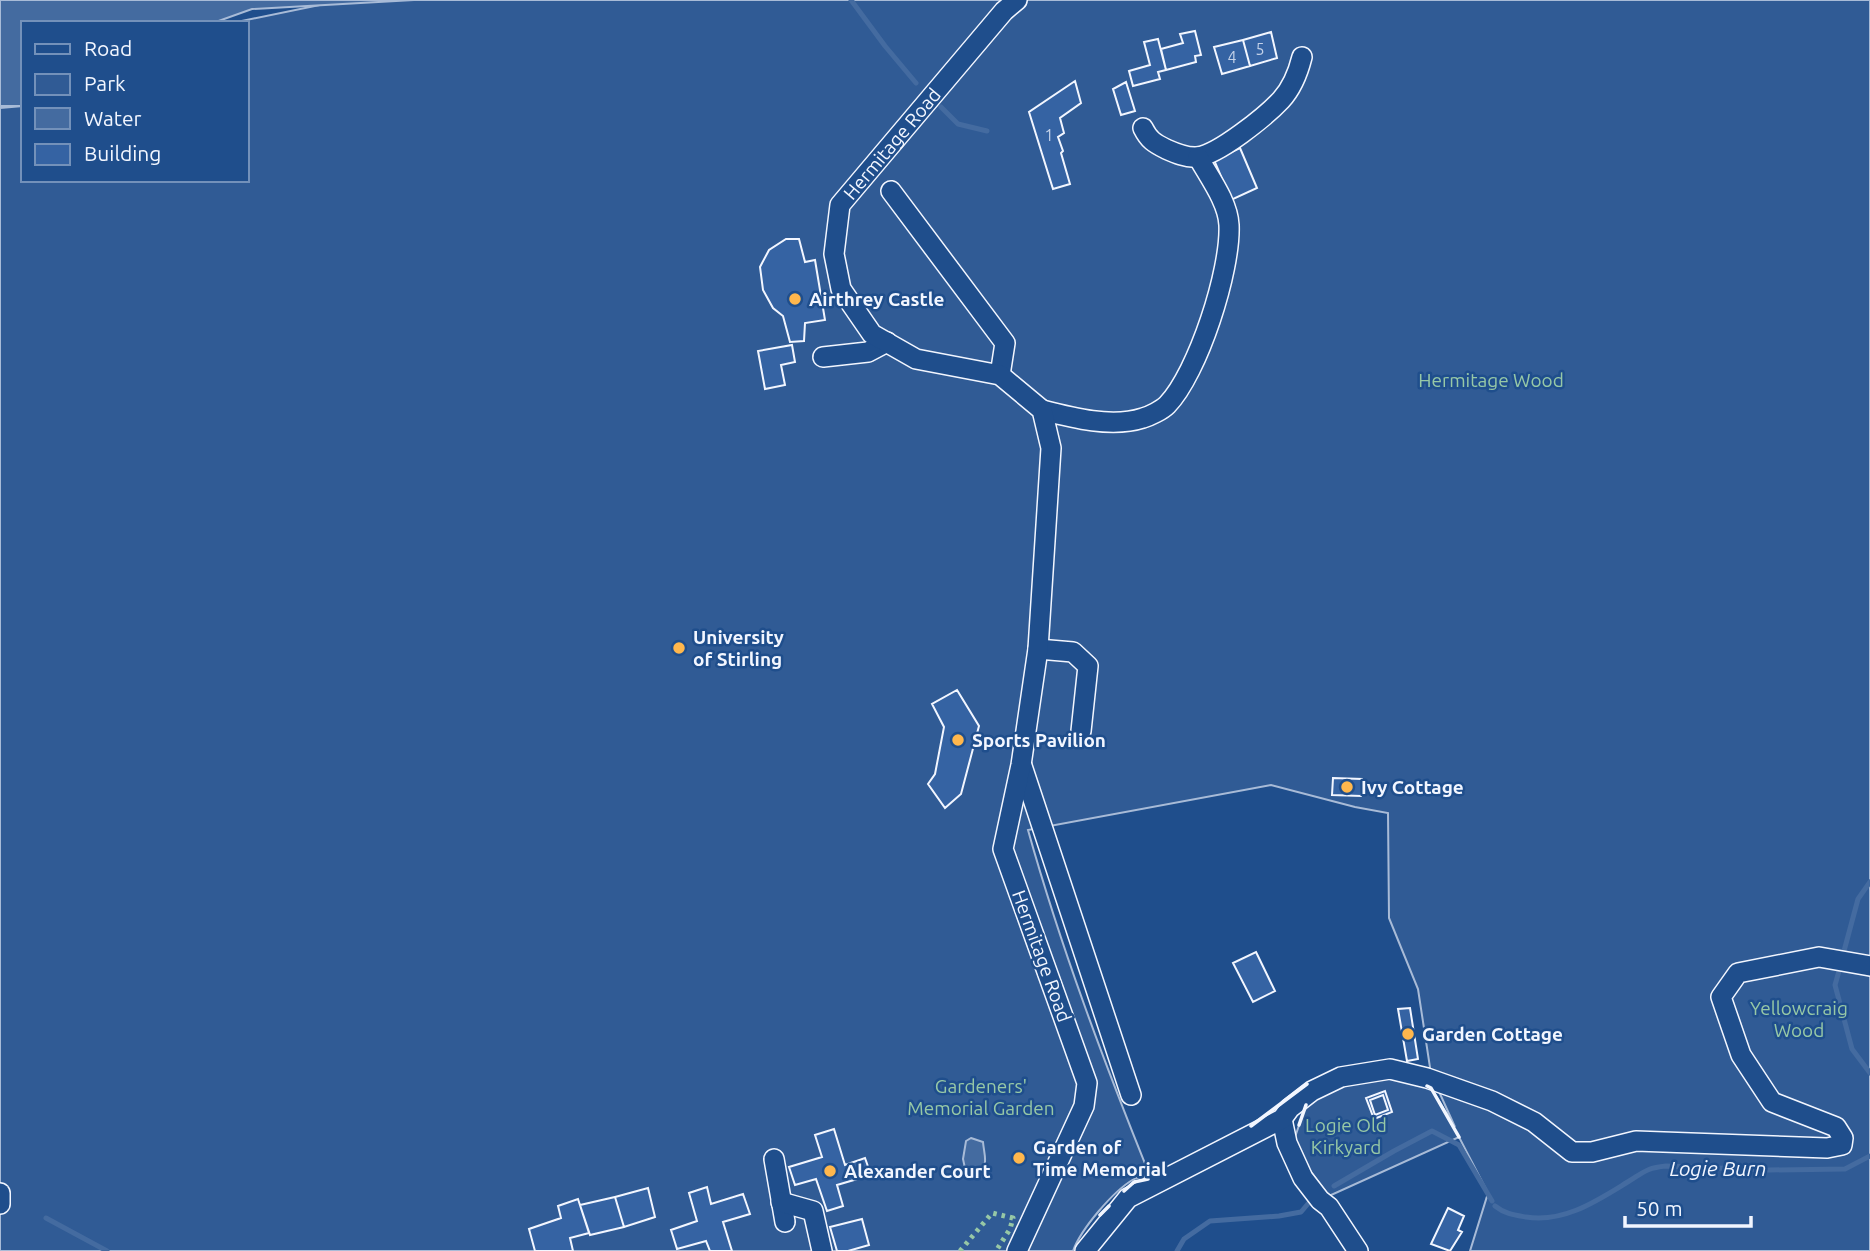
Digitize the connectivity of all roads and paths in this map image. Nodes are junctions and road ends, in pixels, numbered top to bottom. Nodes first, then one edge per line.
1 (1017, 0) edge
2 (1302, 57) dead end
3 (1143, 128) dead end
4 (1198, 157) junction
5 (891, 191) dead end
6 (887, 342) junction
7 (823, 357) dead end
8 (1000, 375) junction
9 (1042, 410) junction
10 (1038, 649) junction
11 (1081, 731) dead end
12 (1021, 765) junction
13 (1870, 966) edge
14 (1131, 1095) dead end
15 (1282, 1119) junction
16 (775, 1160) dead end
17 (0, 1193) edge
18 (782, 1202) junction
19 (0, 1204) edge
20 (785, 1222) dead end
21 (822, 1251) edge
22 (1017, 1251) edge
23 (1085, 1251) edge
24 (1358, 1251) edge

1 - 6 street, Hermitage Road
2 - 4 street
3 - 4 street
4 - 9 street
5 - 8 street
6 - 7 street
6 - 8 street, Hermitage Road
8 - 9 street, Hermitage Road
9 - 10 street, Hermitage Road
10 - 11 street
10 - 12 street, Hermitage Road
12 - 14 street
12 - 22 street, Hermitage Road
13 - 15 street
15 - 23 street
15 - 24 street
16 - 18 street
17 - 19 street
18 - 20 street
18 - 21 street

